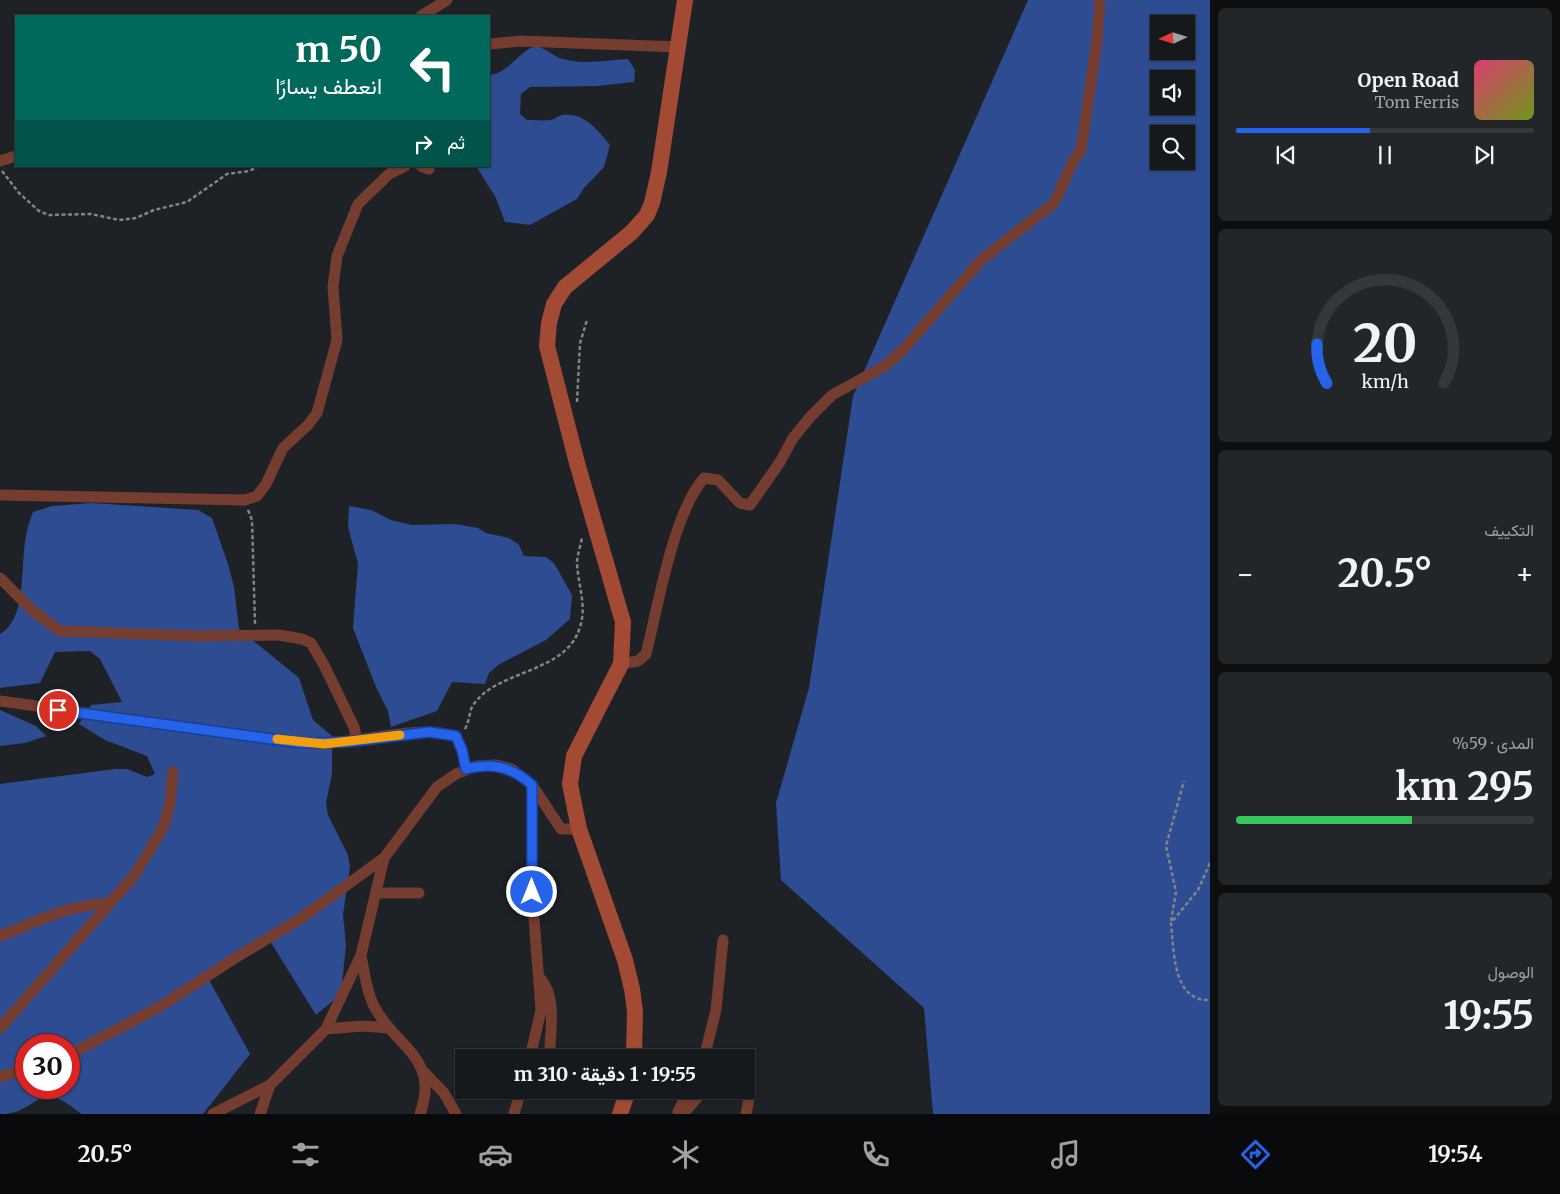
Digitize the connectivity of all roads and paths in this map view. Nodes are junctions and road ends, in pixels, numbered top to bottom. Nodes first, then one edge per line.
1 (447, 0) edge
2 (685, 0) edge
3 (1100, 0) edge
4 (423, 15) edge
5 (493, 44) edge
6 (679, 46) junction
7 (15, 156) edge
8 (0, 161) edge
9 (257, 167) edge
10 (403, 167) edge
11 (0, 168) edge
12 (587, 320) dead end
13 (567, 427) junction
14 (0, 495) edge
15 (244, 500) junction
16 (581, 530) dead end
17 (0, 578) edge
18 (254, 636) junction
19 (621, 664) junction
20 (3, 703) edge
21 (456, 736) junction
22 (357, 740) junction
23 (466, 769) junction
24 (173, 772) dead end
25 (1184, 781) dead end
26 (532, 785) junction
27 (579, 829) junction
28 (384, 858) junction
29 (1210, 863) edge
30 (376, 893) junction
31 (419, 894) dead end
32 (110, 903) junction
33 (1171, 923) junction
34 (0, 936) edge
35 (723, 940) dead end
36 (361, 954) junction
37 (539, 976) junction
38 (1210, 1000) edge
39 (0, 1028) edge
40 (388, 1028) junction
41 (326, 1029) junction
42 (80, 1048) edge
43 (550, 1048) dead end
44 (532, 1049) edge
45 (634, 1049) edge
46 (706, 1049) edge
47 (424, 1072) junction
48 (15, 1073) edge
49 (0, 1077) edge
50 (270, 1085) junction
51 (518, 1099) edge
52 (625, 1099) edge
53 (684, 1099) edge
54 (696, 1099) edge
55 (749, 1099) edge
56 (213, 1114) edge
57 (260, 1114) edge
58 (420, 1114) edge
59 (456, 1114) edge
60 (514, 1114) edge
61 (620, 1114) edge
62 (677, 1114) edge
63 (683, 1114) edge
64 (746, 1114) edge

1 - 4 street
2 - 6 street
3 - 19 street
5 - 6 street
6 - 13 street
7 - 8 street
9 - 11 path
10 - 15 street
12 - 13 path
13 - 19 street
14 - 15 street
15 - 18 path
16 - 21 path
17 - 18 street
18 - 22 street
19 - 27 street
20 - 22 street
21 - 22 street
21 - 23 street
23 - 26 street
23 - 28 street
24 - 32 street
25 - 33 path
26 - 27 street
26 - 37 street
27 - 45 street
28 - 30 street
28 - 42 street
29 - 33 path
30 - 31 street
30 - 36 street
32 - 34 street
32 - 39 street
33 - 38 path
35 - 46 street
36 - 40 street
36 - 41 street
37 - 43 street
37 - 44 street
40 - 41 street
40 - 47 street
41 - 50 street
47 - 58 street
47 - 59 street
48 - 49 street
50 - 56 street
50 - 57 street
51 - 60 street
52 - 61 street
53 - 62 street
54 - 63 street
55 - 64 street

